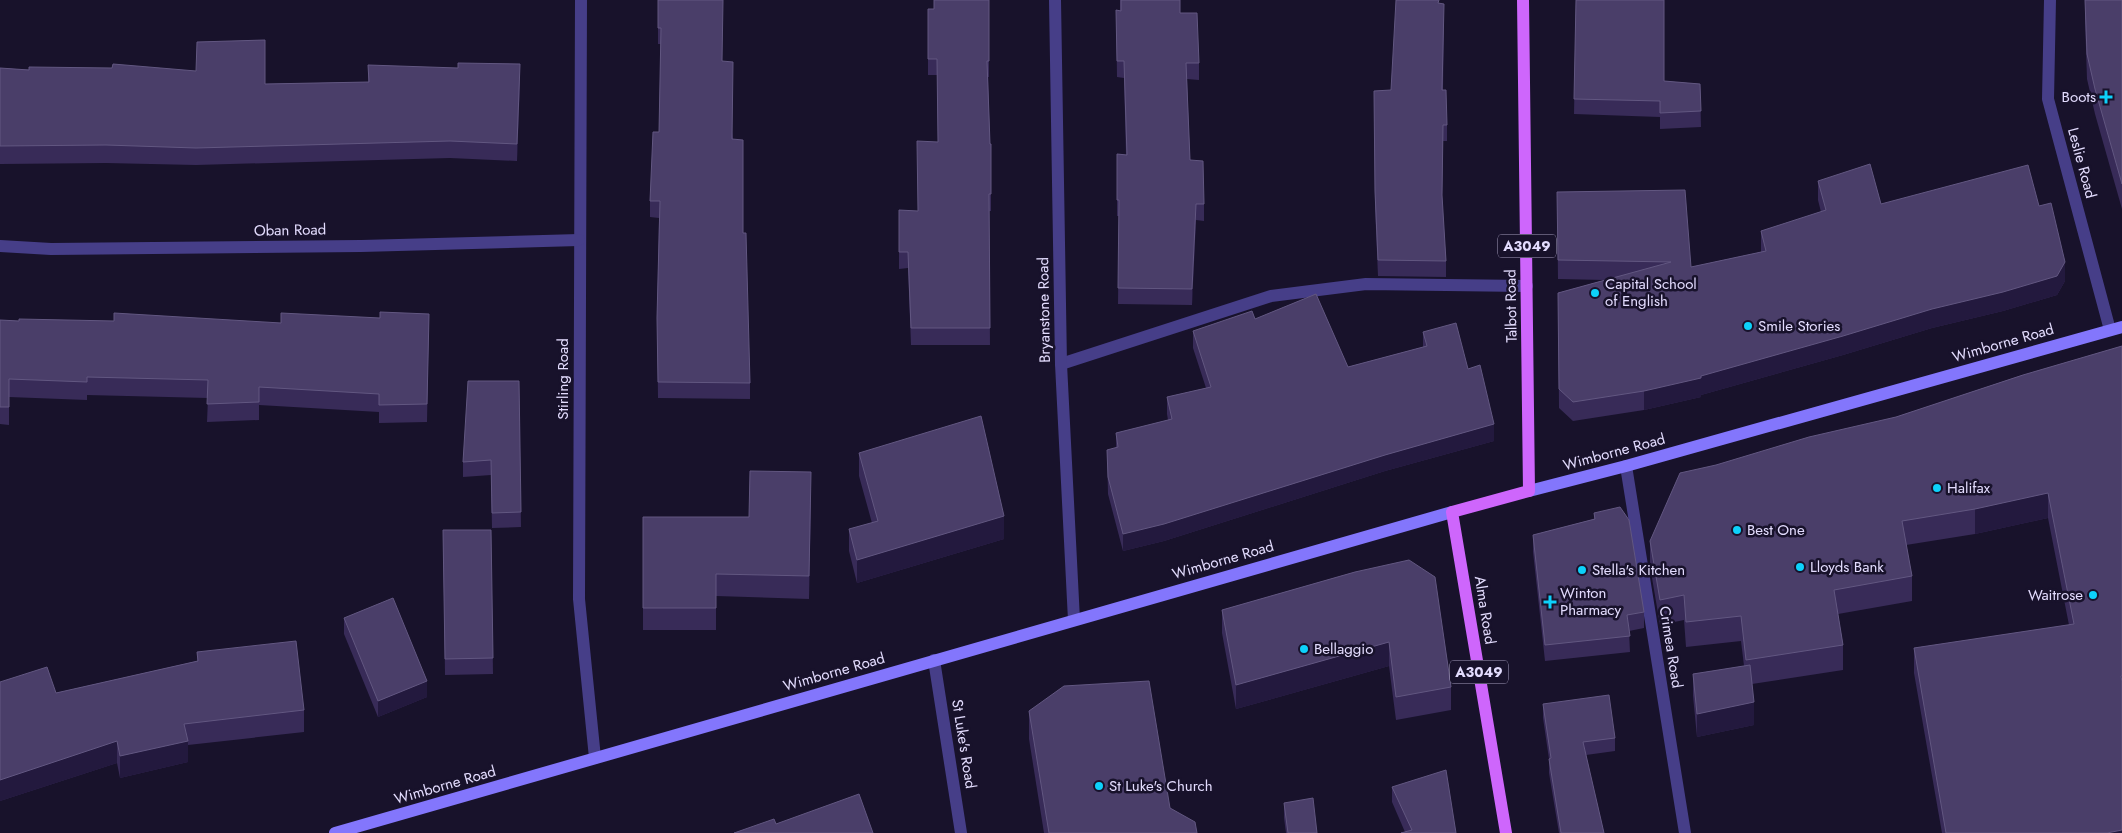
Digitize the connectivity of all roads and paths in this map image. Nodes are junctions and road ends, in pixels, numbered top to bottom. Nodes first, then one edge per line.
1 (581, 0) edge
2 (1055, 0) edge
3 (1523, 0) edge
4 (2050, 0) edge
5 (579, 240) junction
6 (0, 246) edge
7 (1527, 286) junction
8 (2116, 329) edge
9 (1061, 364) junction
10 (1626, 466) junction
11 (1529, 491) junction
12 (1452, 512) junction
13 (1074, 620) junction
14 (934, 660) junction
15 (595, 758) junction
16 (335, 833) edge
17 (961, 833) edge
18 (1506, 833) edge
19 (1685, 833) edge

1 - 5 street, Stirling Road
2 - 9 street, Bryanstone Road
3 - 7 main road, Talbot Road / A3049
4 - 8 street, Leslie Road
5 - 6 street, Oban Road
5 - 15 street, Stirling Road
7 - 9 street
7 - 11 main road, Talbot Road / A3049
8 - 10 street, Wimborne Road
9 - 13 street, Bryanstone Road
10 - 11 street, Wimborne Road
10 - 19 street, Crimea Road
11 - 12 main road, Wimborne Road
12 - 13 street, Wimborne Road
12 - 18 main road, Alma Road / A3049
13 - 14 street, Wimborne Road
14 - 15 street, Wimborne Road
14 - 17 street, St Luke's Road
15 - 16 street, Wimborne Road

